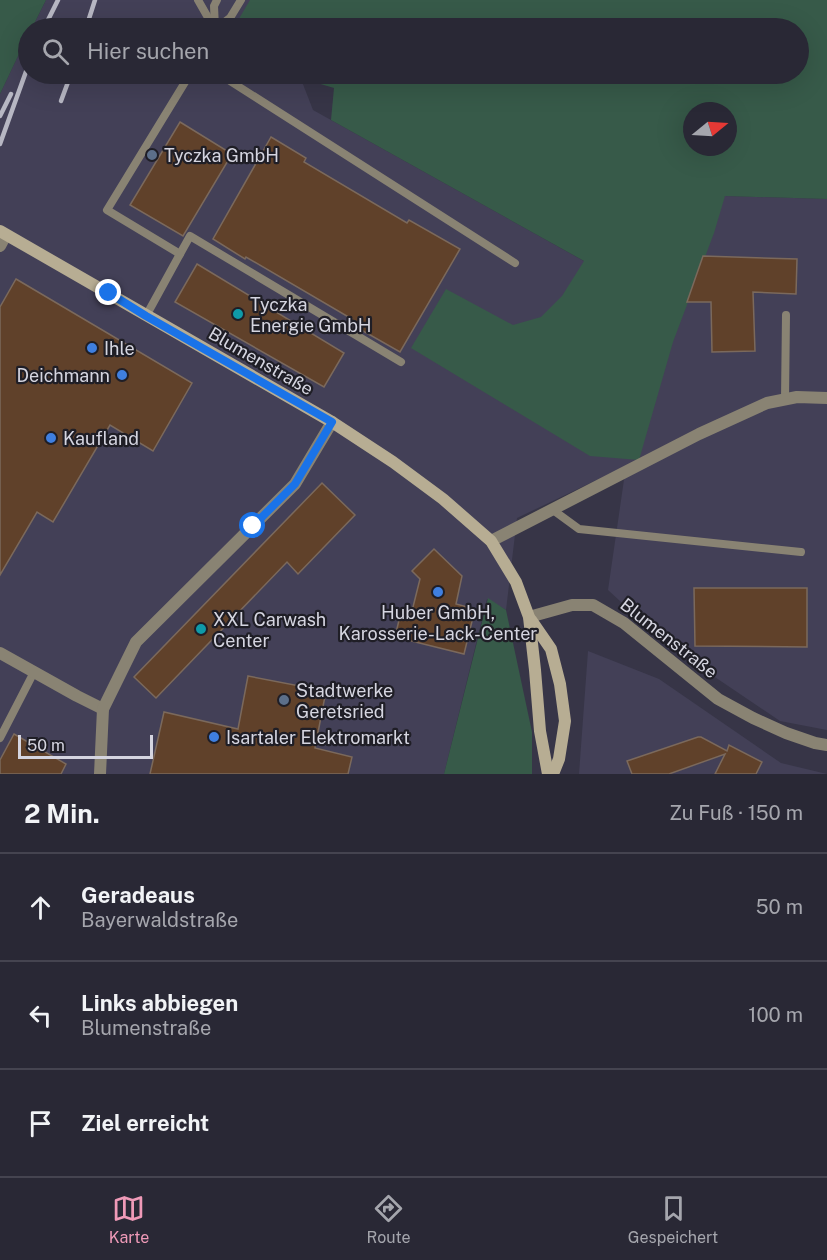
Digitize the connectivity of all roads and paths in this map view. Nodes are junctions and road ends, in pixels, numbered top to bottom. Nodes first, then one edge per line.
1 (198, 0) edge
2 (217, 0) edge
3 (241, 0) edge
4 (209, 18) edge
5 (215, 18) edge
6 (230, 18) edge
7 (184, 84) edge
8 (235, 84) edge
9 (2, 237) edge
10 (180, 254) junction
11 (515, 263) dead end
12 (786, 315) dead end
13 (146, 316) junction
14 (401, 362) dead end
15 (827, 398) edge
16 (785, 399) junction
17 (332, 422) junction
18 (553, 510) junction
19 (491, 541) junction
20 (801, 552) dead end
21 (529, 617) junction
22 (0, 653) edge
23 (34, 672) junction
24 (103, 709) junction
25 (0, 738) edge
26 (827, 745) edge
27 (100, 774) edge
28 (548, 774) edge
29 (553, 774) edge

1 - 4 lane
2 - 5 lane
3 - 6 lane
7 - 10 lane
8 - 11 lane
9 - 13 street, Blumenstraße
10 - 13 lane
10 - 14 lane
12 - 16 lane
13 - 17 street, Blumenstraße
15 - 16 street
16 - 18 street
17 - 19 street, Blumenstraße
17 - 24 street
18 - 19 street
18 - 20 lane
19 - 21 street, Blumenstraße
21 - 26 street, Blumenstraße
21 - 28 street
21 - 29 street
22 - 23 street
23 - 24 street
23 - 25 lane
24 - 27 street

